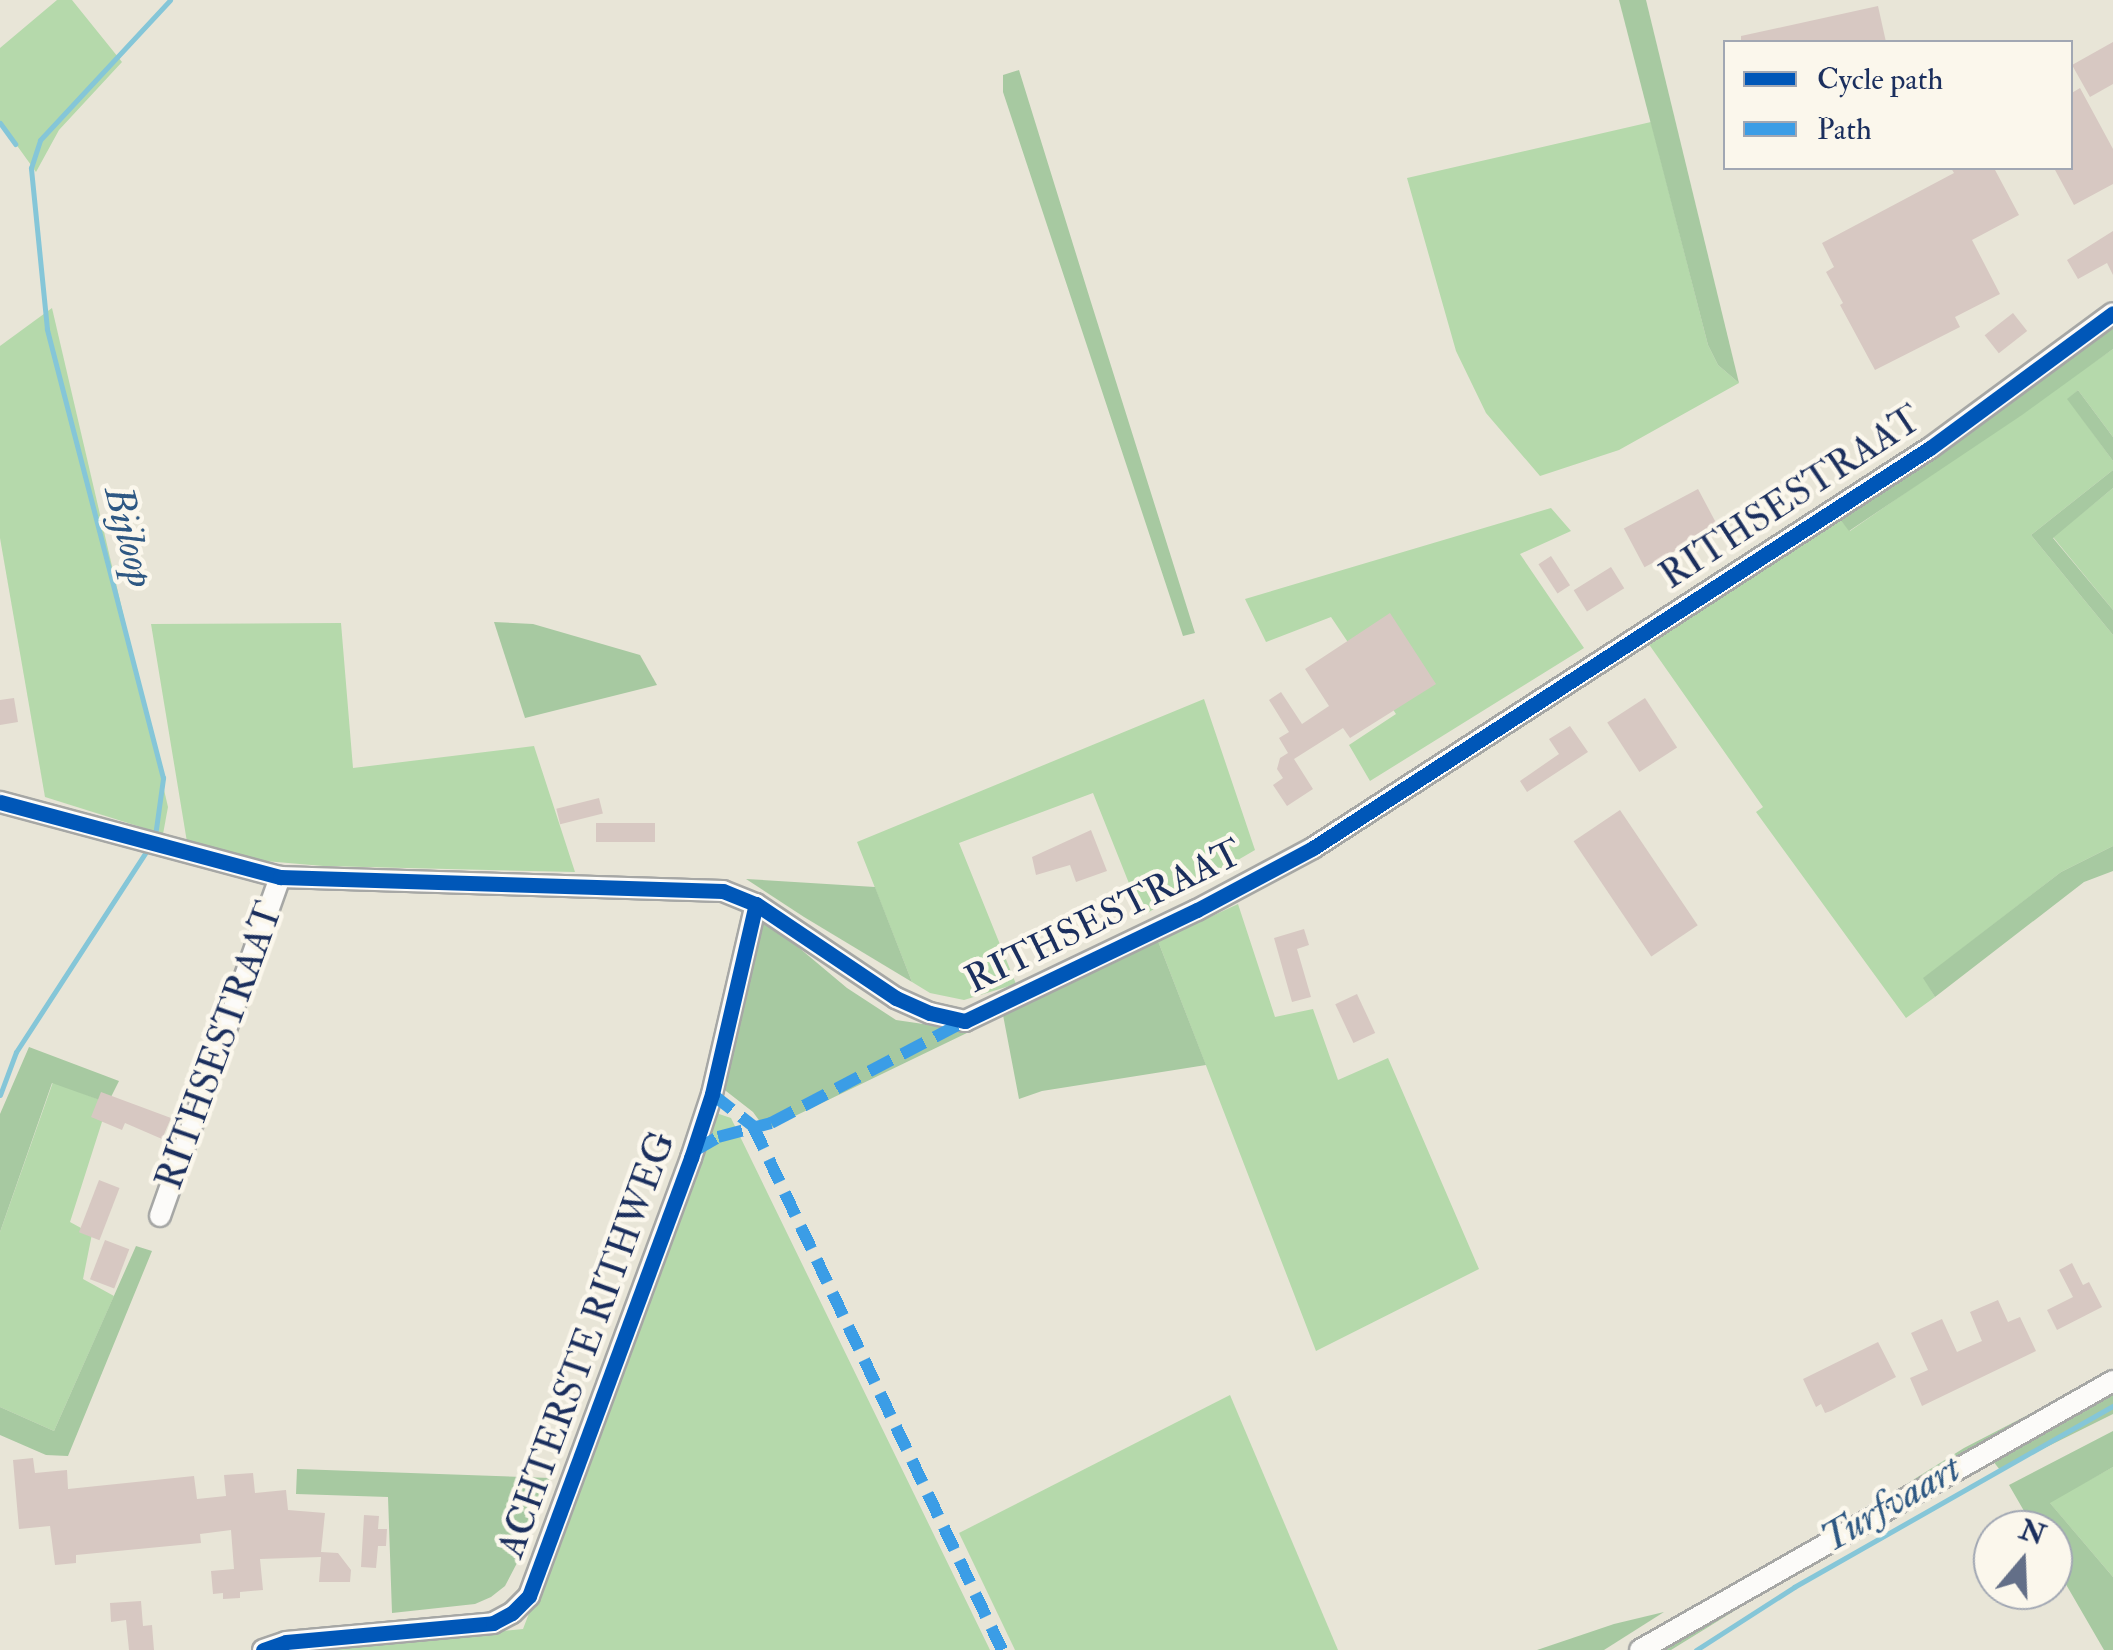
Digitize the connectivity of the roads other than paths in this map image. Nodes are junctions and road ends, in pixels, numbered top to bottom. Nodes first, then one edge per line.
1 (2113, 313) edge
2 (0, 802) edge
3 (280, 876) junction
4 (756, 904) junction
5 (160, 1216) dead end
6 (2113, 1381) edge
7 (263, 1650) edge
8 (1640, 1650) edge

1 - 4 street, RITHSESTRAAT
2 - 3 street, RITHSESTRAAT
3 - 4 street, RITHSESTRAAT
3 - 5 street, RITHSESTRAAT
4 - 7 street, ACHTERSTE RITHWEG
6 - 8 street

